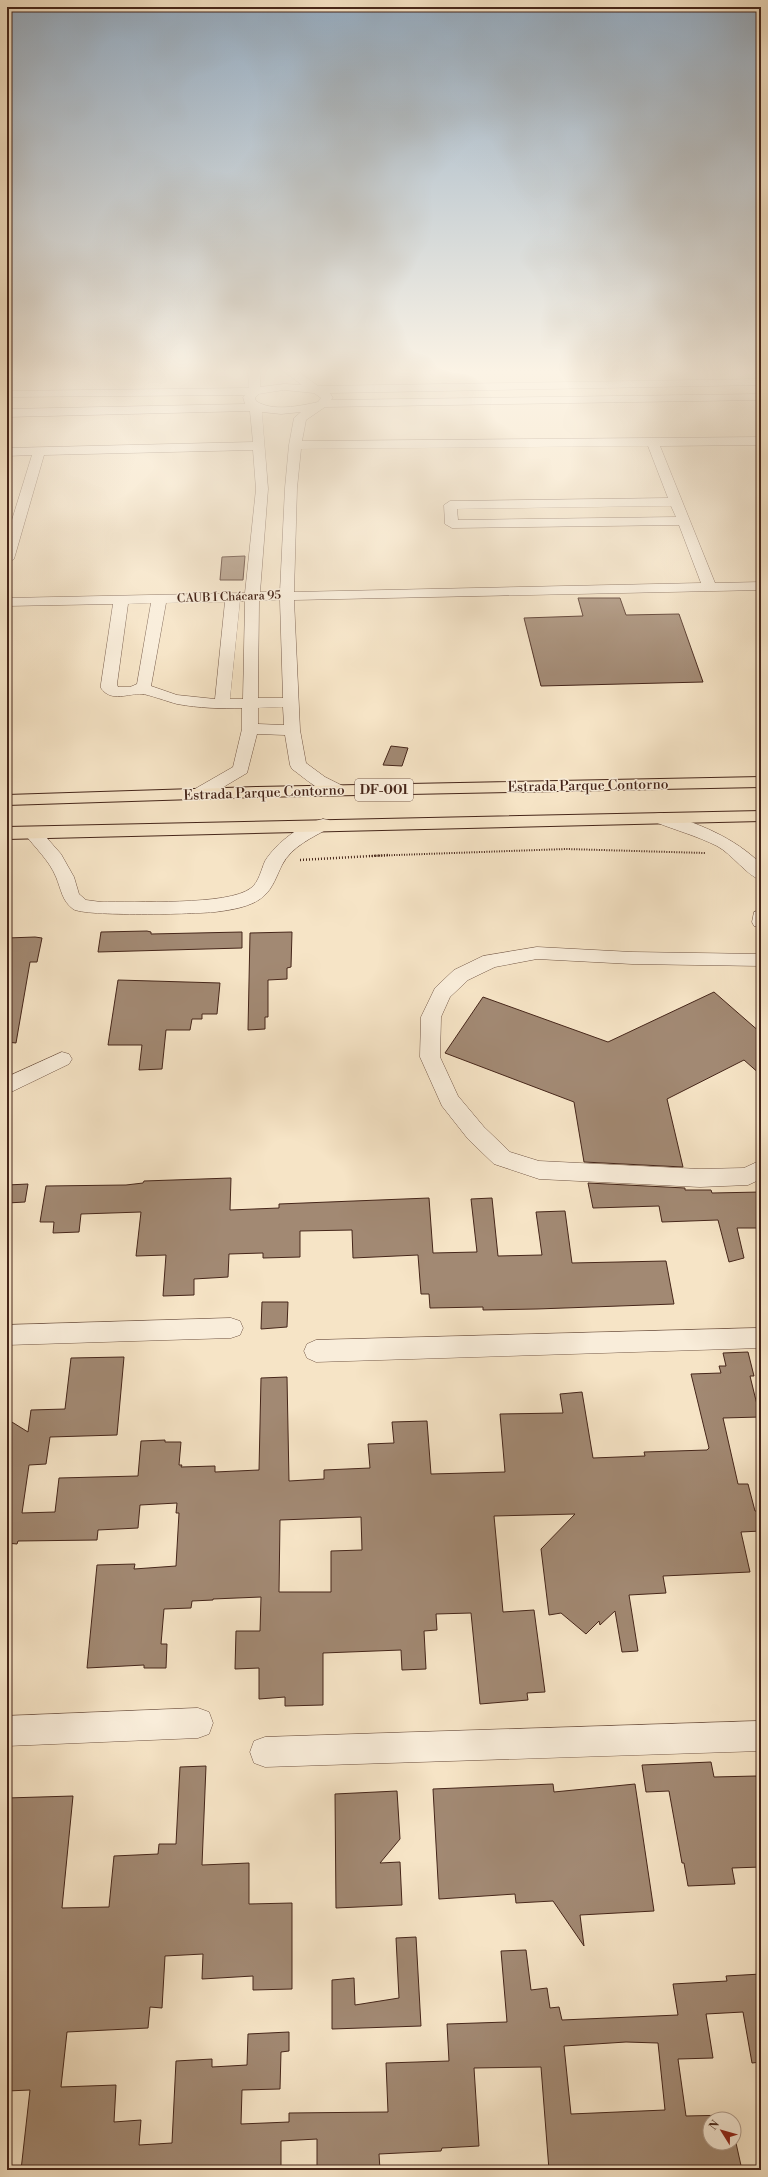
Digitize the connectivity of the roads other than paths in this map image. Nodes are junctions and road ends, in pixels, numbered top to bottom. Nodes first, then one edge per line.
1 (33, 472) edge
2 (269, 472) edge
3 (283, 472) edge
4 (664, 472) edge
5 (276, 488) junction
6 (675, 502) junction
7 (682, 521) junction
8 (7, 559) edge
9 (761, 586) edge
10 (710, 588) junction
11 (287, 595) junction
12 (233, 597) junction
13 (252, 597) junction
14 (121, 600) junction
15 (159, 600) junction
16 (7, 602) edge
17 (142, 688) junction
18 (222, 702) junction
19 (291, 702) junction
20 (249, 703) junction
21 (250, 729) junction
22 (292, 730) junction
23 (761, 782) edge
24 (339, 791) junction
25 (199, 794) junction
26 (7, 800) edge
27 (761, 816) edge
28 (661, 818) junction
29 (323, 824) junction
30 (33, 832) junction
31 (10, 835) edge
32 (761, 874) edge
33 (761, 916) edge
34 (761, 922) edge
35 (761, 960) edge
36 (62, 1059) dead end
37 (7, 1086) edge
38 (761, 1168) edge
39 (231, 1328) dead end
40 (7, 1335) edge
41 (761, 1338) edge
42 (316, 1351) dead end
43 (198, 1723) dead end
44 (7, 1731) edge
45 (761, 1736) edge
46 (265, 1752) dead end

1 - 8 street
2 - 5 street
3 - 5 street, CAUB I Chácara 95
4 - 6 street
5 - 11 street, CAUB I Chácara 95
5 - 13 street
6 - 7 street
6 - 7 street
7 - 10 street
9 - 10 street
10 - 11 street
11 - 13 street, CAUB I Chácara 95
11 - 19 street
12 - 13 street, CAUB I Chácara 95
12 - 15 street, CAUB I Chácara 95
12 - 18 street
13 - 20 street
14 - 15 street, CAUB I Chácara 95
14 - 16 street, CAUB I Chácara 95
14 - 17 street
15 - 17 street
17 - 18 street
18 - 20 street
19 - 20 street
19 - 22 street
20 - 21 street
21 - 22 street
21 - 25 street
22 - 24 street
23 - 24 highway, Estrada Parque Contorno / DF-001
24 - 25 highway, Estrada Parque Contorno / DF-001
25 - 26 highway, Estrada Parque Contorno / DF-001
27 - 28 highway
28 - 29 highway
28 - 32 street
29 - 30 highway
29 - 30 street
30 - 31 highway
33 - 34 street
35 - 38 street
36 - 37 street
39 - 40 street
41 - 42 street
43 - 44 street
45 - 46 street

